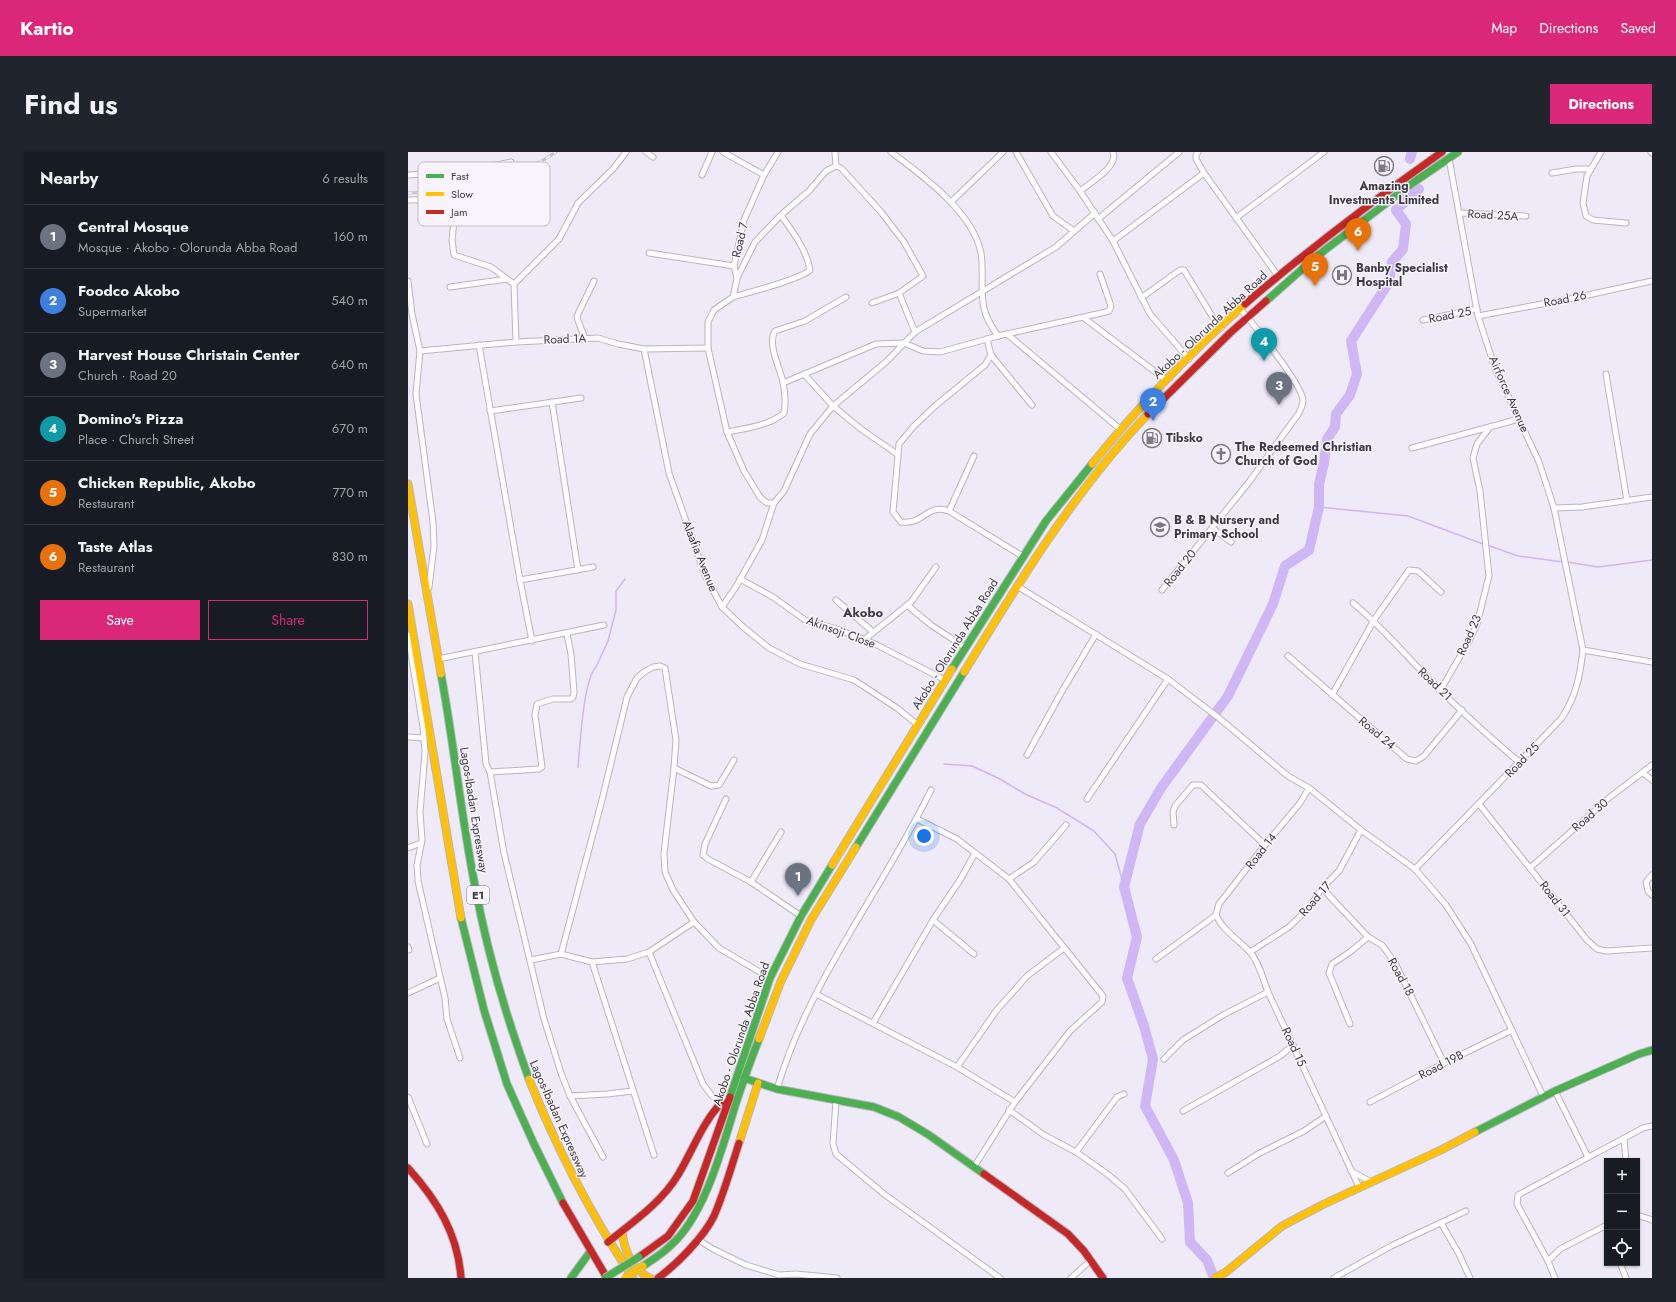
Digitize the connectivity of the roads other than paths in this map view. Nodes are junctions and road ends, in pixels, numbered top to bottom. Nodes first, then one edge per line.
1 (626, 152) edge
2 (646, 152) edge
3 (712, 152) edge
4 (723, 152) edge
5 (778, 152) edge
6 (835, 152) edge
7 (891, 152) edge
8 (1003, 152) edge
9 (1016, 152) edge
10 (1051, 152) edge
11 (1113, 152) edge
12 (1179, 152) edge
13 (1197, 152) edge
14 (1324, 152) edge
15 (1442, 152) edge
16 (1458, 152) edge
17 (1601, 152) edge
18 (653, 157) dead end
19 (1449, 159) junction
20 (836, 166) junction
21 (1591, 169) junction
22 (1204, 173) junction
23 (1552, 173) dead end
24 (418, 175) edge
25 (702, 175) dead end
26 (764, 175) junction
27 (408, 176) edge
28 (1080, 191) junction
29 (418, 199) edge
30 (408, 200) edge
31 (951, 202) junction
32 (1095, 213) junction
33 (1460, 213) junction
34 (781, 215) junction
35 (1526, 216) dead end
36 (1236, 218) junction
37 (1098, 219) junction
38 (1626, 223) dead end
39 (453, 226) edge
40 (1074, 232) junction
41 (1113, 241) junction
42 (650, 253) dead end
43 (734, 266) junction
44 (1100, 274) dead end
45 (1278, 276) junction
46 (507, 279) junction
47 (737, 279) junction
48 (408, 281) edge
49 (594, 281) dead end
50 (1652, 281) edge
51 (514, 284) junction
52 (450, 287) dead end
53 (982, 292) junction
54 (899, 293) junction
55 (732, 297) junction
56 (846, 297) dead end
57 (1141, 298) junction
58 (872, 303) dead end
59 (1240, 309) junction
60 (1477, 309) junction
61 (1478, 316) junction
62 (1084, 318) junction
63 (1248, 318) junction
64 (1422, 320) dead end
65 (1221, 328) junction
66 (915, 332) junction
67 (1007, 334) junction
68 (998, 336) junction
69 (585, 339) junction
70 (987, 339) junction
71 (516, 342) junction
72 (904, 343) junction
73 (479, 346) junction
74 (708, 348) junction
75 (644, 349) junction
76 (420, 351) junction
77 (991, 355) junction
78 (1189, 359) junction
79 (804, 374) junction
80 (1606, 374) dead end
81 (1166, 380) junction
82 (783, 383) junction
83 (581, 398) dead end
84 (552, 402) junction
85 (1032, 405) dead end
86 (833, 406) junction
87 (490, 410) junction
88 (1135, 412) junction
89 (1520, 419) junction
90 (1143, 420) junction
91 (1490, 427) junction
92 (1120, 429) junction
93 (727, 432) junction
94 (1412, 448) dead end
95 (897, 454) junction
96 (974, 456) dead end
97 (408, 484) edge
98 (1652, 497) edge
99 (1627, 501) junction
100 (774, 503) junction
101 (1554, 508) junction
102 (949, 511) junction
103 (1212, 528) junction
104 (1231, 542) dead end
105 (1024, 557) junction
106 (593, 567) dead end
107 (936, 567) dead end
108 (578, 570) junction
109 (740, 579) junction
110 (520, 580) junction
111 (1017, 586) junction
112 (1162, 590) dead end
113 (1441, 592) dead end
114 (427, 596) junction
115 (836, 600) dead end
116 (1353, 603) dead end
117 (408, 604) edge
118 (907, 605) junction
119 (722, 607) junction
120 (1374, 620) junction
121 (604, 625) dead end
122 (1578, 627) joint
123 (873, 632) junction
124 (567, 634) junction
125 (1096, 634) junction
126 (408, 635) edge
127 (864, 640) junction
128 (532, 641) junction
129 (966, 648) junction
130 (1583, 650) junction
131 (475, 652) junction
132 (1288, 656) dead end
133 (438, 659) junction
134 (1652, 662) edge
135 (952, 669) junction
136 (962, 675) junction
137 (1168, 679) junction
138 (946, 680) junction
139 (1440, 691) junction
140 (1332, 695) junction
141 (1462, 710) junction
142 (918, 725) junction
143 (408, 737) edge
144 (424, 738) junction
145 (1027, 755) dead end
146 (734, 760) dead end
147 (1519, 762) junction
148 (1652, 765) edge
149 (674, 768) junction
150 (490, 772) junction
151 (1642, 773) junction
152 (1652, 780) edge
153 (1309, 788) junction
154 (931, 790) dead end
155 (726, 798) dead end
156 (1087, 799) dead end
157 (1480, 804) junction
158 (917, 819) junction
159 (1066, 825) dead end
160 (1174, 825) dead end
161 (1361, 830) junction
162 (781, 832) dead end
163 (421, 843) junction
164 (1265, 845) junction
165 (408, 848) edge
166 (975, 853) junction
167 (1531, 868) junction
168 (1415, 869) junction
169 (1652, 875) edge
170 (1009, 879) junction
171 (751, 882) junction
172 (1322, 888) junction
173 (1652, 895) edge
174 (1216, 915) junction
175 (801, 916) junction
176 (933, 920) junction
177 (694, 922) junction
178 (794, 928) junction
179 (804, 933) junction
180 (1368, 937) junction
181 (1064, 948) junction
182 (1652, 948) edge
183 (649, 952) junction
184 (1250, 952) junction
185 (560, 954) junction
186 (974, 954) dead end
187 (1156, 959) dead end
188 (530, 960) junction
189 (592, 962) junction
190 (440, 978) junction
191 (770, 978) junction
192 (1268, 992) junction
193 (408, 993) edge
194 (816, 994) junction
195 (874, 1023) junction
196 (1350, 1024) dead end
197 (1512, 1030) junction
198 (1293, 1045) junction
199 (1652, 1050) edge
200 (460, 1058) dead end
201 (1164, 1059) dead end
202 (1444, 1063) junction
203 (957, 1066) junction
204 (744, 1078) junction
205 (758, 1083) junction
206 (777, 1089) junction
207 (633, 1091) junction
208 (1555, 1091) junction
209 (1124, 1094) dead end
210 (570, 1096) junction
211 (731, 1096) junction
212 (1543, 1096) junction
213 (408, 1097) edge
214 (836, 1101) junction
215 (722, 1102) junction
216 (1014, 1102) junction
217 (1370, 1102) dead end
218 (1009, 1110) junction
219 (1183, 1111) dead end
220 (1326, 1116) junction
221 (1652, 1126) edge
222 (1624, 1139) junction
223 (427, 1144) dead end
224 (1076, 1152) junction
225 (654, 1155) dead end
226 (602, 1157) dead end
227 (1588, 1157) junction
228 (1626, 1158) edge
229 (974, 1167) junction
230 (408, 1168) edge
231 (1351, 1171) junction
232 (1228, 1173) dead end
233 (1371, 1182) junction
234 (1359, 1187) junction
235 (1466, 1211) dead end
236 (1640, 1216) edge
237 (1652, 1220) edge
238 (1441, 1223) junction
239 (1604, 1228) edge
240 (622, 1231) junction
241 (697, 1239) junction
242 (1162, 1239) dead end
243 (608, 1242) junction
244 (590, 1252) junction
245 (1091, 1260) junction
246 (1548, 1261) junction
247 (1621, 1266) edge
248 (1223, 1276) edge
249 (461, 1278) edge
250 (571, 1278) edge
251 (606, 1278) edge
252 (625, 1278) edge
253 (632, 1278) edge
254 (650, 1278) edge
255 (658, 1278) edge
256 (836, 1278) edge
257 (1000, 1278) edge
258 (1071, 1278) edge
259 (1102, 1278) edge
260 (1334, 1278) edge
261 (1470, 1278) edge
262 (1554, 1278) edge
263 (1626, 1278) edge

1 - 51 street
2 - 18 street
3 - 25 street
4 - 26 street
5 - 26 street, Road 7
6 - 20 street
7 - 31 street
8 - 31 street
9 - 40 street
10 - 28 street
11 - 28 street
12 - 37 street
13 - 22 street
14 - 36 street
15 - 45 main road, Akobo - Olorunda Abba Road
16 - 19 main road, Akobo - Olorunda Abba Road
17 - 21 street
19 - 33 street, Airforce Avenue
19 - 63 main road, Akobo - Olorunda Abba Road
20 - 34 street
20 - 54 street
21 - 23 street
21 - 38 street
22 - 36 street
22 - 41 street
24 - 27 street
26 - 43 street, Road 7
28 - 32 street
29 - 30 street
31 - 53 street
32 - 37 street
32 - 40 street
33 - 35 street, Road 25A
33 - 60 street, Airforce Avenue
34 - 47 street
34 - 55 street
36 - 45 street
37 - 41 street
39 - 46 street
40 - 53 street
41 - 57 street
42 - 43 street
43 - 47 street, Road 7
44 - 62 street
45 - 59 main road, Akobo - Olorunda Abba Road
46 - 51 street
46 - 52 street
47 - 55 street, Road 7
48 - 76 street
49 - 69 street
50 - 61 street, Road 26
51 - 71 street
53 - 66 street
53 - 68 street
54 - 58 street
54 - 66 street
55 - 74 street
56 - 82 street
57 - 65 street
57 - 78 street
59 - 63 street
59 - 65 main road, Akobo - Olorunda Abba Road
60 - 61 street, Airforce Avenue
60 - 64 street, Road 25
61 - 89 street, Airforce Avenue
62 - 67 street
62 - 81 street
63 - 90 main road, Akobo - Olorunda Abba Road
63 - 103 street, Road 20
65 - 78 main road, Akobo - Olorunda Abba Road
66 - 72 street
67 - 68 street
67 - 92 street
68 - 70 street
69 - 71 street, Road 1A
69 - 75 street, Road 1A
70 - 72 street
70 - 77 street
71 - 73 street, Road 1A
72 - 79 street
72 - 86 street
73 - 76 street, Road 1A
73 - 87 street
74 - 75 street, Road 1A
74 - 93 street
75 - 119 street, Alaafia Avenue
76 - 114 street
77 - 85 street
77 - 95 street
78 - 81 main road, Akobo - Olorunda Abba Road
79 - 82 street
79 - 86 street
80 - 99 street
81 - 88 main road, Akobo - Olorunda Abba Road
82 - 93 street
83 - 84 street
84 - 87 street
84 - 108 street
86 - 95 street
86 - 100 street
87 - 110 street
88 - 90 main road
88 - 92 main road, Akobo - Olorunda Abba Road
89 - 91 street
89 - 101 street, Airforce Avenue
90 - 111 main road, Akobo - Olorunda Abba Road
91 - 94 street
91 - 139 street, Road 23
92 - 105 main road, Akobo - Olorunda Abba Road
93 - 100 street
95 - 102 street
96 - 102 street
97 - 114 main road, Lagos-Ibadan Expressway / E1
98 - 99 street
99 - 101 street
100 - 109 street
101 - 122 street, Airforce Avenue
102 - 105 street
103 - 104 street
103 - 112 street, Road 20
105 - 129 main road, Akobo - Olorunda Abba Road
106 - 108 street
107 - 118 street
108 - 110 street
109 - 119 street
109 - 127 street, Akinsoji Close
110 - 128 street
111 - 125 street
111 - 136 main road, Akobo - Olorunda Abba Road
113 - 120 street
114 - 133 main road, Lagos-Ibadan Expressway / E1
115 - 123 street
116 - 120 street, Road 21
117 - 244 main road, E1
118 - 123 street
118 - 129 street
119 - 142 street, Alaafia Avenue
120 - 139 street, Road 21
120 - 140 street
121 - 124 street
122 - 130 street, Road 25
123 - 127 street
124 - 128 street
124 - 150 street
125 - 137 street
125 - 145 street
126 - 144 street
127 - 138 street, Akinsoji Close
128 - 131 street
129 - 135 main road, Akobo - Olorunda Abba Road
130 - 134 street
130 - 147 street, Road 25
131 - 133 street
131 - 150 street
132 - 140 street, Road 24
133 - 243 main road, Lagos-Ibadan Expressway / E1
135 - 136 main road
135 - 138 main road, Akobo - Olorunda Abba Road
136 - 179 main road, Akobo - Olorunda Abba Road
137 - 153 street
137 - 156 street
138 - 142 main road, Akobo - Olorunda Abba Road
139 - 141 street, Road 21
140 - 141 street, Road 24
141 - 147 street, Road 21
142 - 175 main road, Akobo - Olorunda Abba Road
143 - 144 street
144 - 163 street
146 - 149 street
147 - 157 street, Road 25
148 - 151 street, Road 30
149 - 177 street
149 - 185 street
150 - 188 street
151 - 152 street
151 - 167 street, Road 30
153 - 161 street
153 - 164 street, Road 14
154 - 158 street
155 - 171 street
157 - 167 street, Road 31
157 - 168 street, Road 25
158 - 166 street
158 - 194 street
159 - 170 street
160 - 164 street
161 - 168 street
161 - 172 street, Road 17
162 - 171 street
163 - 165 street
163 - 190 street
164 - 174 street, Road 14
166 - 170 street
166 - 176 street
167 - 182 street, Road 31
168 - 197 street
169 - 173 street
170 - 181 street
171 - 175 street
172 - 180 street, Road 18
172 - 184 street, Road 17
174 - 184 street, Road 15
174 - 187 street
175 - 178 main road, Akobo - Olorunda Abba Road
176 - 186 street
176 - 195 street
177 - 183 street
177 - 191 street
178 - 179 main road
178 - 191 main road, Akobo - Olorunda Abba Road
179 - 204 main road, Akobo - Olorunda Abba Road
180 - 196 street
180 - 202 street, Road 18
181 - 203 street
181 - 216 street
183 - 189 street
183 - 215 street
184 - 192 street, Road 15
185 - 188 street
185 - 189 street
188 - 210 street
189 - 207 street
190 - 193 street
190 - 200 street
191 - 211 main road, Akobo - Olorunda Abba Road
192 - 198 street, Road 15
192 - 201 street
194 - 195 street
194 - 206 street
195 - 203 street
197 - 202 street, Road 19B
197 - 212 street
198 - 219 street
198 - 220 street, Road 15
199 - 208 main road
202 - 217 street, Road 19B
203 - 216 street
204 - 205 main road
204 - 252 main road, Akobo - Olorunda Abba Road, bridge
205 - 206 main road
205 - 241 main road
206 - 214 main road
207 - 210 street
207 - 225 street
208 - 212 main road
208 - 227 street
209 - 224 street
210 - 226 street
211 - 215 street
211 - 251 main road, Akobo - Olorunda Abba Road, bridge
212 - 233 main road
213 - 223 street
214 - 229 main road
214 - 257 street
215 - 240 main road
216 - 218 street
218 - 224 street
218 - 229 street
220 - 231 street, Road 15
220 - 232 street
221 - 222 street
222 - 227 street
222 - 228 street
224 - 242 street
227 - 246 street
229 - 245 main road
230 - 249 main road
231 - 233 street
231 - 234 street, Road 15
233 - 234 main road
234 - 248 main road
235 - 238 street
236 - 237 street
238 - 260 street
238 - 261 street
239 - 246 street
240 - 243 main road
240 - 254 main road
241 - 255 main road
241 - 256 street
243 - 253 main road, Lagos-Ibadan Expressway / E1
244 - 250 main road
244 - 251 main road, E1
245 - 258 street
245 - 259 main road
246 - 262 street
247 - 263 street

